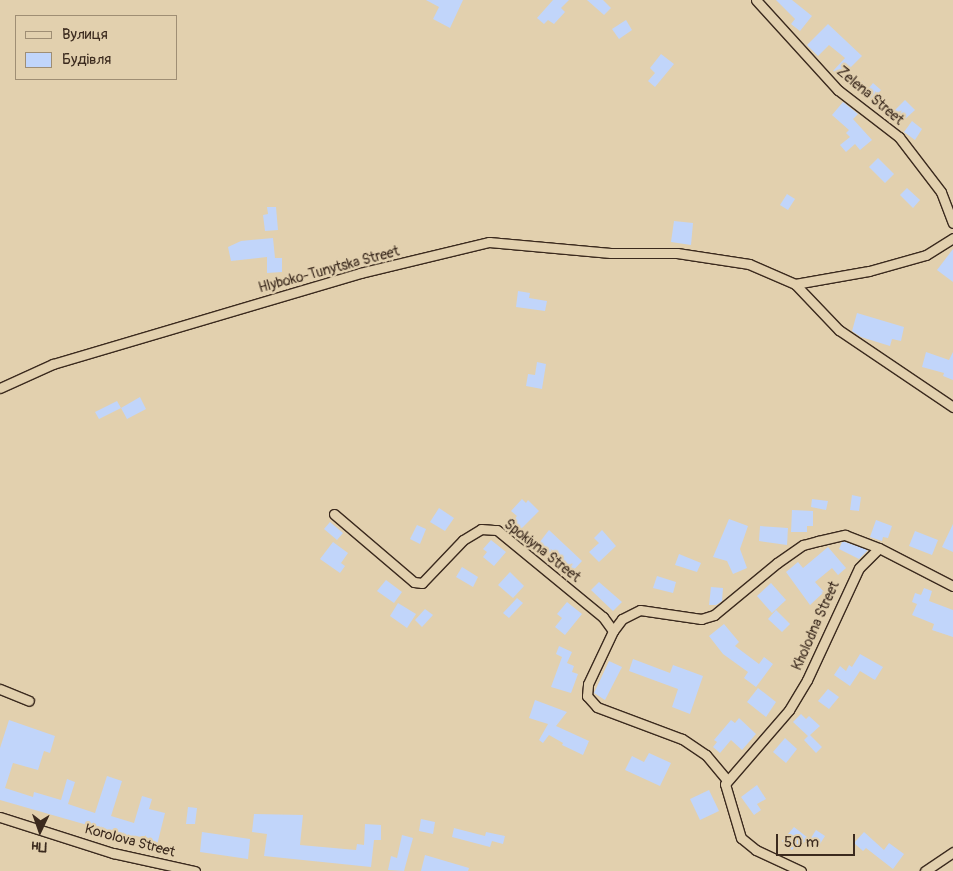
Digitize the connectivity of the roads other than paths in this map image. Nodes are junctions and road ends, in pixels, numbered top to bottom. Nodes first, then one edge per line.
1 (756, 0) edge
2 (953, 223) edge
3 (953, 238) edge
4 (795, 284) junction
5 (0, 388) edge
6 (953, 407) edge
7 (334, 514) dead end
8 (879, 548) junction
9 (953, 586) edge
10 (614, 632) junction
11 (0, 688) edge
12 (29, 701) dead end
13 (728, 780) junction
14 (0, 817) edge
15 (953, 852) edge
16 (196, 871) edge
17 (801, 871) edge
18 (925, 871) edge

1 - 2 street, Zelena Street
3 - 4 street
4 - 5 street, Hlyboko-Tunytska Street
4 - 6 street
7 - 10 street, Spokiyna Street
8 - 9 street
8 - 10 street
8 - 13 street, Kholodna Street
10 - 13 street
11 - 12 street
13 - 17 street
14 - 16 street, Korolova Street
15 - 18 street

